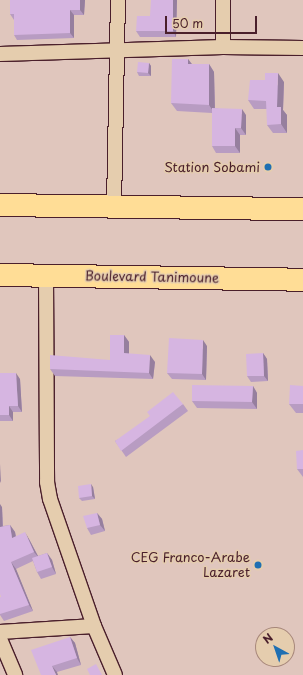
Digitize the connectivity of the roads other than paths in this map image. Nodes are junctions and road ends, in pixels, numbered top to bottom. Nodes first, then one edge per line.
1 (118, 0) edge
2 (223, 0) edge
3 (223, 47) junction
4 (303, 48) edge
5 (117, 52) junction
6 (0, 54) edge
7 (0, 205) edge
8 (114, 206) junction
9 (303, 209) edge
10 (0, 275) edge
11 (46, 275) junction
12 (303, 280) edge
13 (94, 626) junction
14 (0, 632) edge
15 (0, 639) edge
16 (14, 675) edge
17 (115, 675) edge

1 - 5 street
2 - 3 street
3 - 4 street
3 - 5 street
5 - 6 street
5 - 8 street
7 - 8 main road
8 - 9 main road
10 - 11 main road, Boulevard Tanimoune
11 - 12 main road, Boulevard Tanimoune
11 - 13 street
13 - 14 street
13 - 17 street
15 - 16 street

